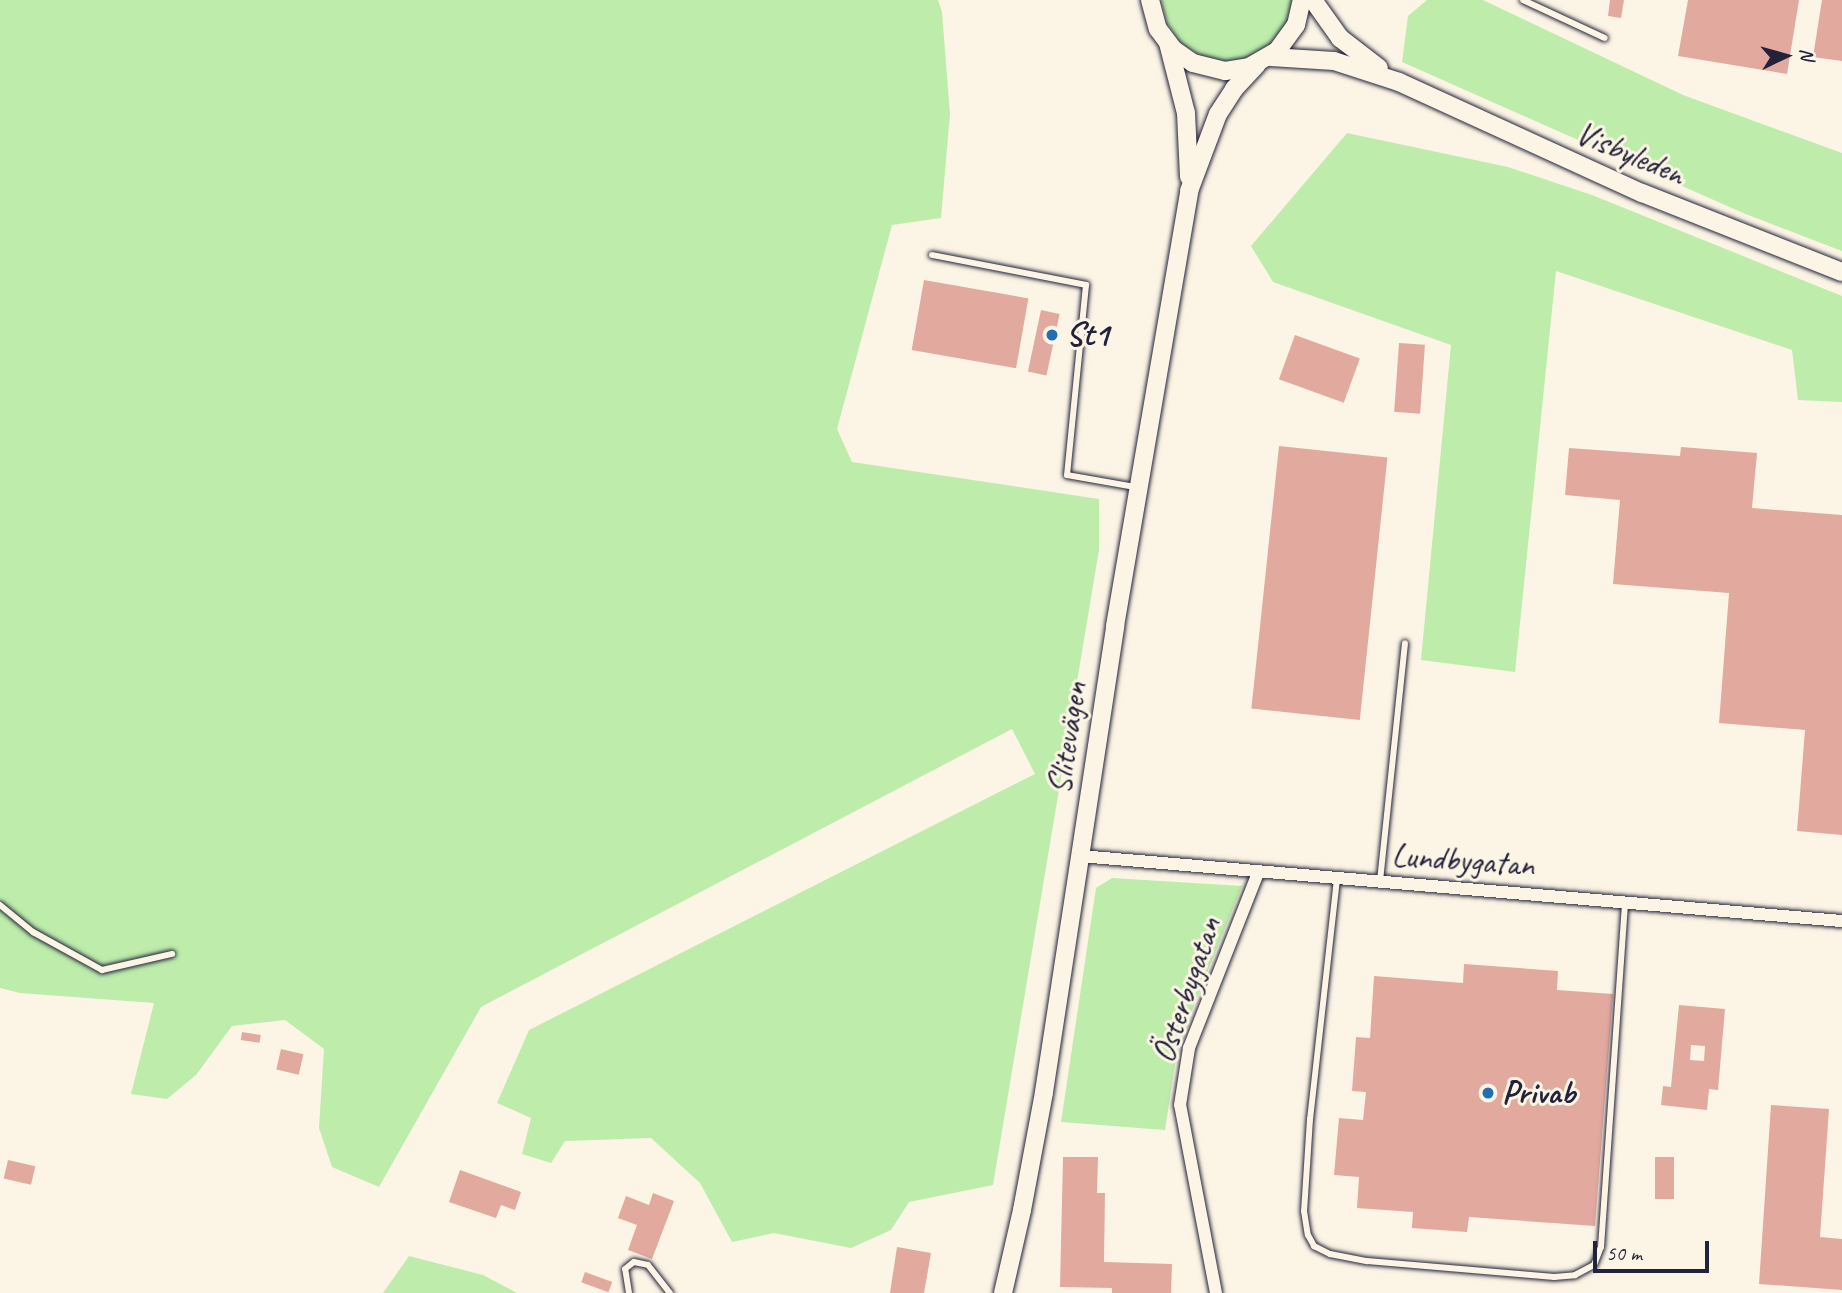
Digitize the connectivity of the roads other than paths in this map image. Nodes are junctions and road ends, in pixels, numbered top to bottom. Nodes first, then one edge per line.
1 (1302, 0) edge
2 (1313, 0) edge
3 (1523, 0) edge
4 (1149, 4) edge
5 (1605, 38) dead end
6 (1168, 43) junction
7 (1264, 60) junction
8 (1399, 82) junction
9 (1189, 191) junction
10 (932, 256) dead end
11 (1842, 272) edge
12 (1137, 487) junction
13 (1405, 643) dead end
14 (1080, 856) junction
15 (1258, 873) junction
16 (1337, 879) junction
17 (1380, 883) junction
18 (1625, 902) junction
19 (0, 905) edge
20 (1842, 921) edge
21 (172, 954) dead end
22 (629, 1293) edge
23 (670, 1293) edge
24 (1003, 1293) edge
25 (1216, 1293) edge

1 - 7 main road, Slitevägen
2 - 8 main road, Visbyleden
3 - 5 lane
4 - 6 main road, Slitevägen
6 - 7 main road, Visbyleden
6 - 9 main road, Slitevägen
7 - 8 main road, Visbyleden
7 - 9 main road, Slitevägen
8 - 11 main road, Visbyleden
9 - 12 main road, Slitevägen
10 - 12 lane
12 - 14 main road, Slitevägen
13 - 17 lane
14 - 15 street, Lundbygatan
14 - 24 main road, Slitevägen
15 - 16 street, Lundbygatan
15 - 25 street, Österbygatan
16 - 17 street, Lundbygatan
16 - 18 lane
17 - 18 street, Lundbygatan
18 - 20 street, Lundbygatan
19 - 21 lane
22 - 23 lane

